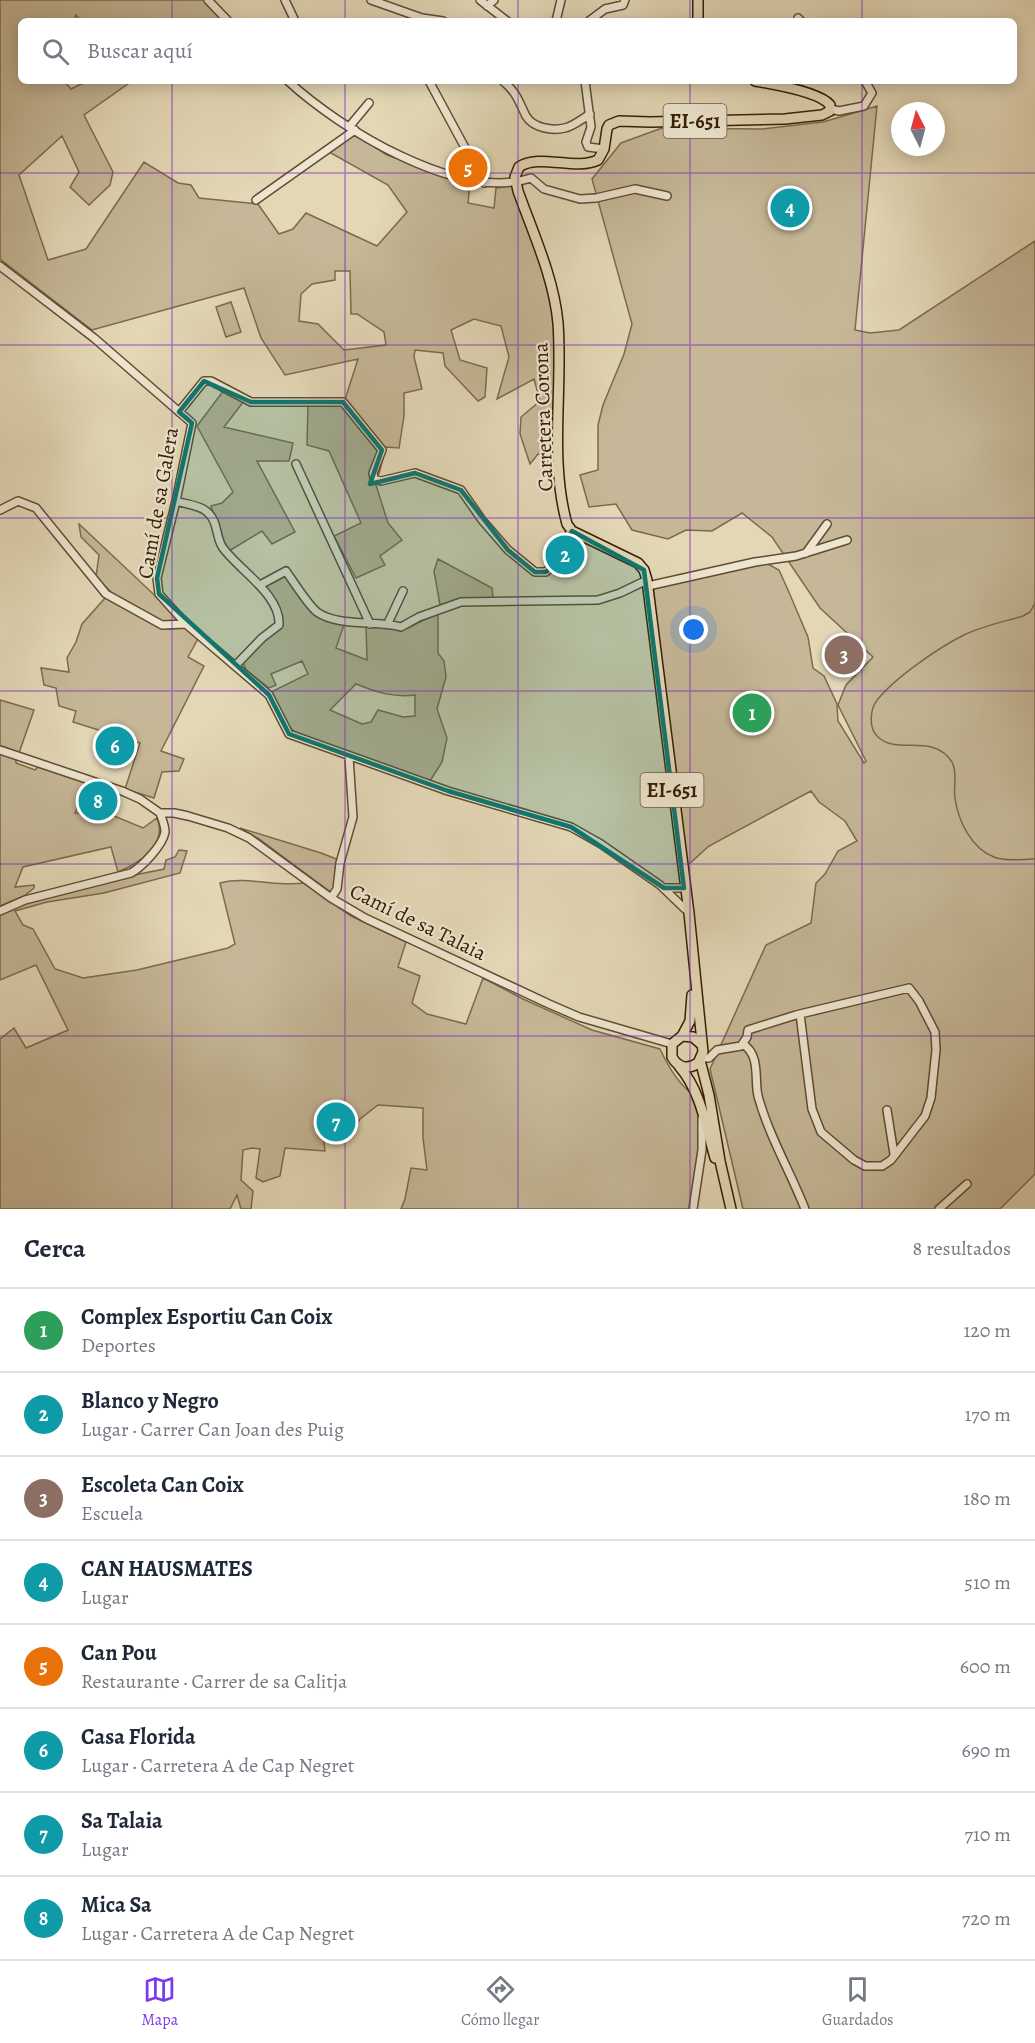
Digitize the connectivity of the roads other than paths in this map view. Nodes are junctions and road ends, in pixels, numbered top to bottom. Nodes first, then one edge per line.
1 (208, 0) edge
2 (285, 0) edge
3 (371, 0) edge
4 (480, 0) edge
5 (494, 0) edge
6 (561, 0) edge
7 (625, 0) edge
8 (698, 0) edge
9 (487, 6) junction
10 (225, 18) edge
11 (294, 18) edge
12 (422, 18) edge
13 (503, 18) edge
14 (557, 18) edge
15 (593, 18) edge
16 (698, 18) edge
17 (292, 84) edge
18 (431, 84) edge
19 (506, 84) edge
20 (585, 84) edge
21 (772, 84) edge
22 (867, 84) edge
23 (369, 103) dead end
24 (831, 109) junction
25 (590, 114) junction
26 (352, 128) junction
27 (604, 149) junction
28 (484, 183) junction
29 (516, 183) junction
30 (667, 196) dead end
31 (256, 200) dead end
32 (0, 266) edge
33 (178, 412) junction
34 (296, 464) dead end
35 (176, 501) junction
36 (0, 510) edge
37 (827, 524) dead end
38 (572, 531) junction
39 (847, 540) dead end
40 (807, 553) junction
41 (647, 583) junction
42 (260, 585) junction
43 (403, 591) dead end
44 (388, 623) junction
45 (186, 624) junction
46 (369, 624) junction
47 (236, 665) junction
48 (0, 750) edge
49 (349, 757) junction
50 (160, 813) junction
51 (664, 888) junction
52 (685, 892) junction
53 (672, 896) junction
54 (331, 898) junction
55 (685, 909) junction
56 (0, 911) edge
57 (800, 1014) junction
58 (682, 1036) junction
59 (672, 1044) junction
60 (743, 1044) junction
61 (702, 1045) junction
62 (701, 1059) junction
63 (678, 1065) junction
64 (887, 1110) dead end
65 (702, 1116) junction
66 (894, 1154) junction
67 (967, 1184) dead end
68 (727, 1194) junction
69 (693, 1209) edge
70 (731, 1209) edge
71 (806, 1209) edge
72 (939, 1209) edge

1 - 10 street
2 - 11 street
3 - 12 street
4 - 9 street
5 - 9 street
6 - 14 street
7 - 15 street
8 - 16 main road
9 - 13 street
17 - 26 street
18 - 28 street
19 - 25 street
20 - 25 street
21 - 24 main road
22 - 24 street
23 - 26 street
24 - 27 main road, EI-651
25 - 27 street
26 - 28 street
26 - 31 street
27 - 29 main road
28 - 29 street
29 - 30 street
29 - 38 main road, Carretera Corona
32 - 33 street, Camí de sa Galera
33 - 35 street, Camí de sa Galera
33 - 38 street
34 - 46 street
35 - 42 street
35 - 45 street, Camí de sa Galera
36 - 45 street
37 - 40 street
38 - 41 main road
39 - 40 street
40 - 41 street
41 - 44 street
41 - 52 main road, EI-651
42 - 46 street
42 - 47 street
43 - 44 street
44 - 46 street
45 - 47 street, Camí de sa Galera
47 - 49 street, Camí de sa Galera
48 - 50 street
49 - 51 street, Camí de sa Galera
49 - 54 street
50 - 54 street, Camí de sa Talaia
50 - 56 street
51 - 52 street
51 - 53 street, Camí de sa Galera
52 - 53 street
52 - 55 main road, EI-651
52 - 61 main road, EI-651
53 - 55 street, Camí de sa Galera
54 - 59 street, Camí de sa Talaia
55 - 58 main road, EI-651
57 - 60 street
57 - 66 street
57 - 66 street
58 - 59 main road
58 - 61 main road
59 - 63 main road, EI-651
60 - 62 street
60 - 71 street
61 - 62 main road, EI-651
62 - 63 main road
62 - 68 main road, EI-651
63 - 65 main road, EI-651
64 - 66 street
65 - 68 main road, EI-651
65 - 69 street
67 - 72 street
68 - 70 main road, EI-651

